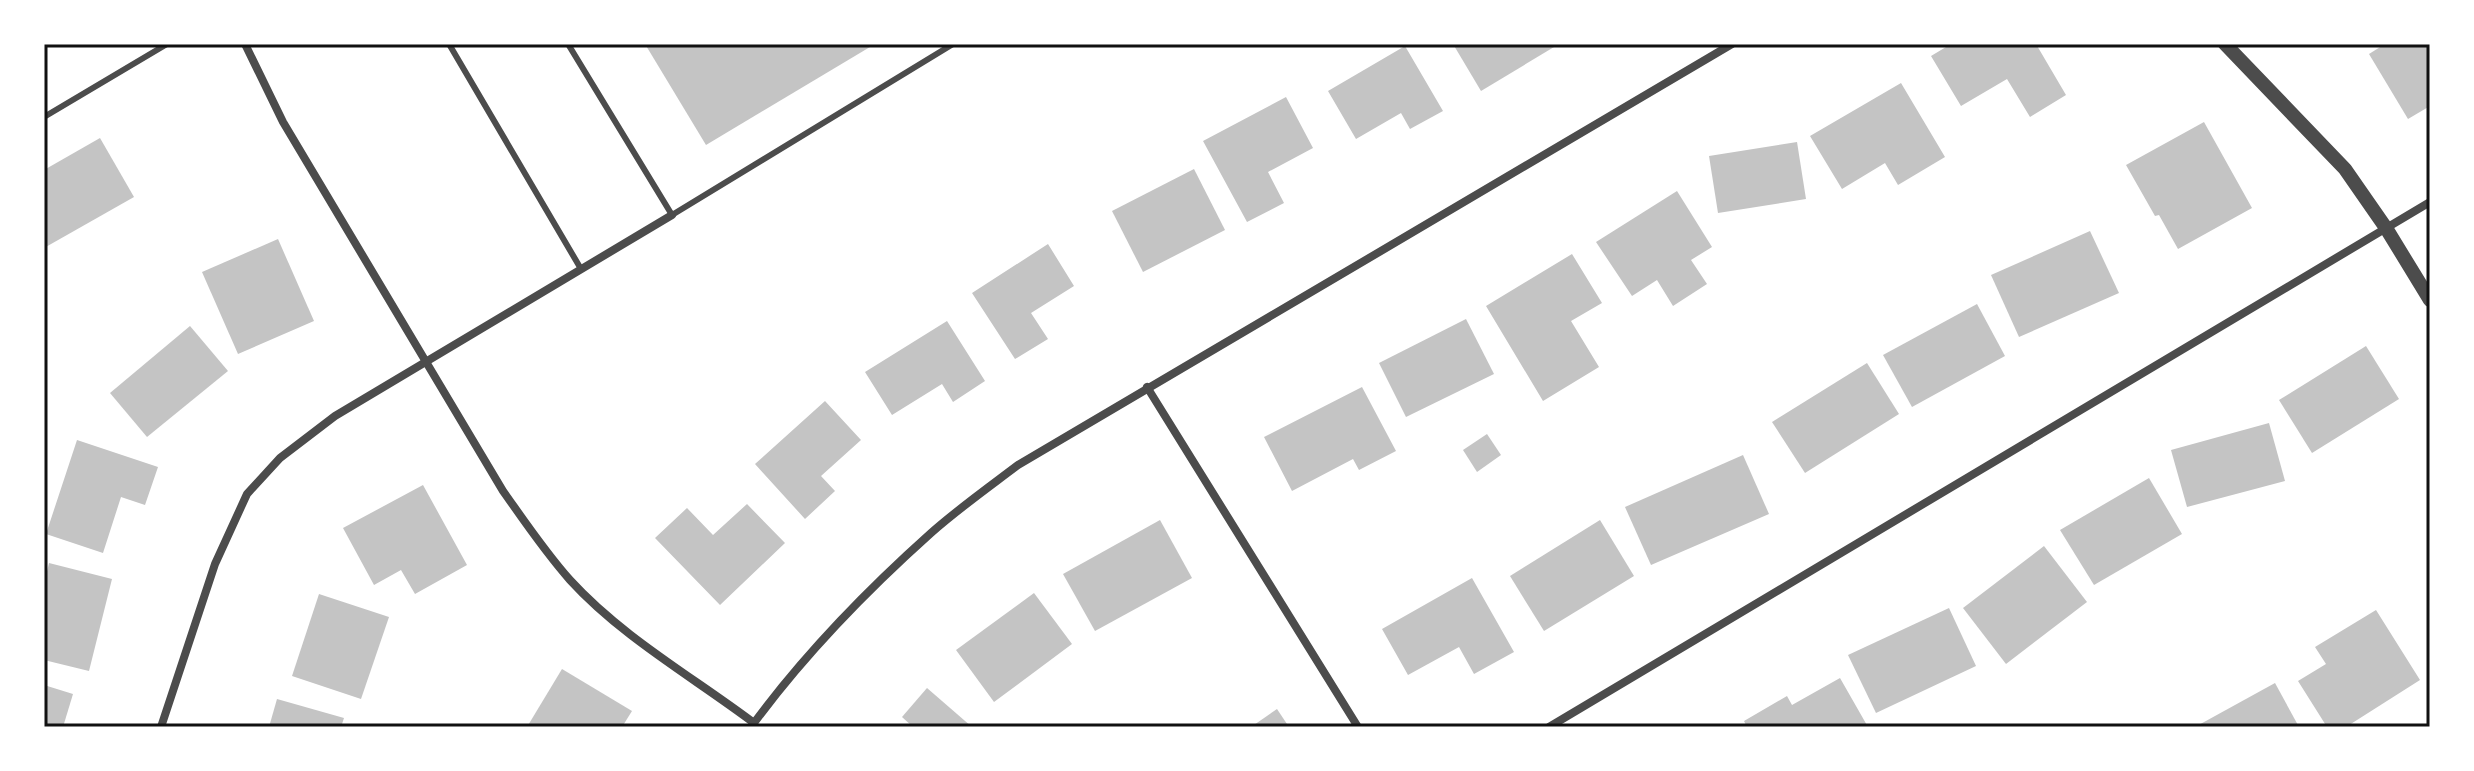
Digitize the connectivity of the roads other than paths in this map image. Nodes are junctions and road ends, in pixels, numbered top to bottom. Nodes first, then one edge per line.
1 (167, 44) edge
2 (245, 44) edge
3 (449, 44) edge
4 (568, 44) edge
5 (953, 44) edge
6 (1732, 44) edge
7 (2225, 44) edge
8 (44, 117) edge
9 (2430, 202) edge
10 (672, 215) junction
11 (2386, 228) junction
12 (581, 269) junction
13 (2430, 300) edge
14 (426, 363) junction
15 (1147, 387) junction
16 (753, 725) edge
17 (161, 727) edge
18 (1358, 727) edge
19 (1549, 727) edge

1 - 8 lane
2 - 14 street
3 - 12 lane
4 - 10 lane
5 - 10 lane
6 - 15 street
7 - 11 street
9 - 11 street
10 - 12 street
11 - 13 street
11 - 19 street
12 - 14 street
14 - 16 street
14 - 17 street
15 - 16 street
15 - 18 street

